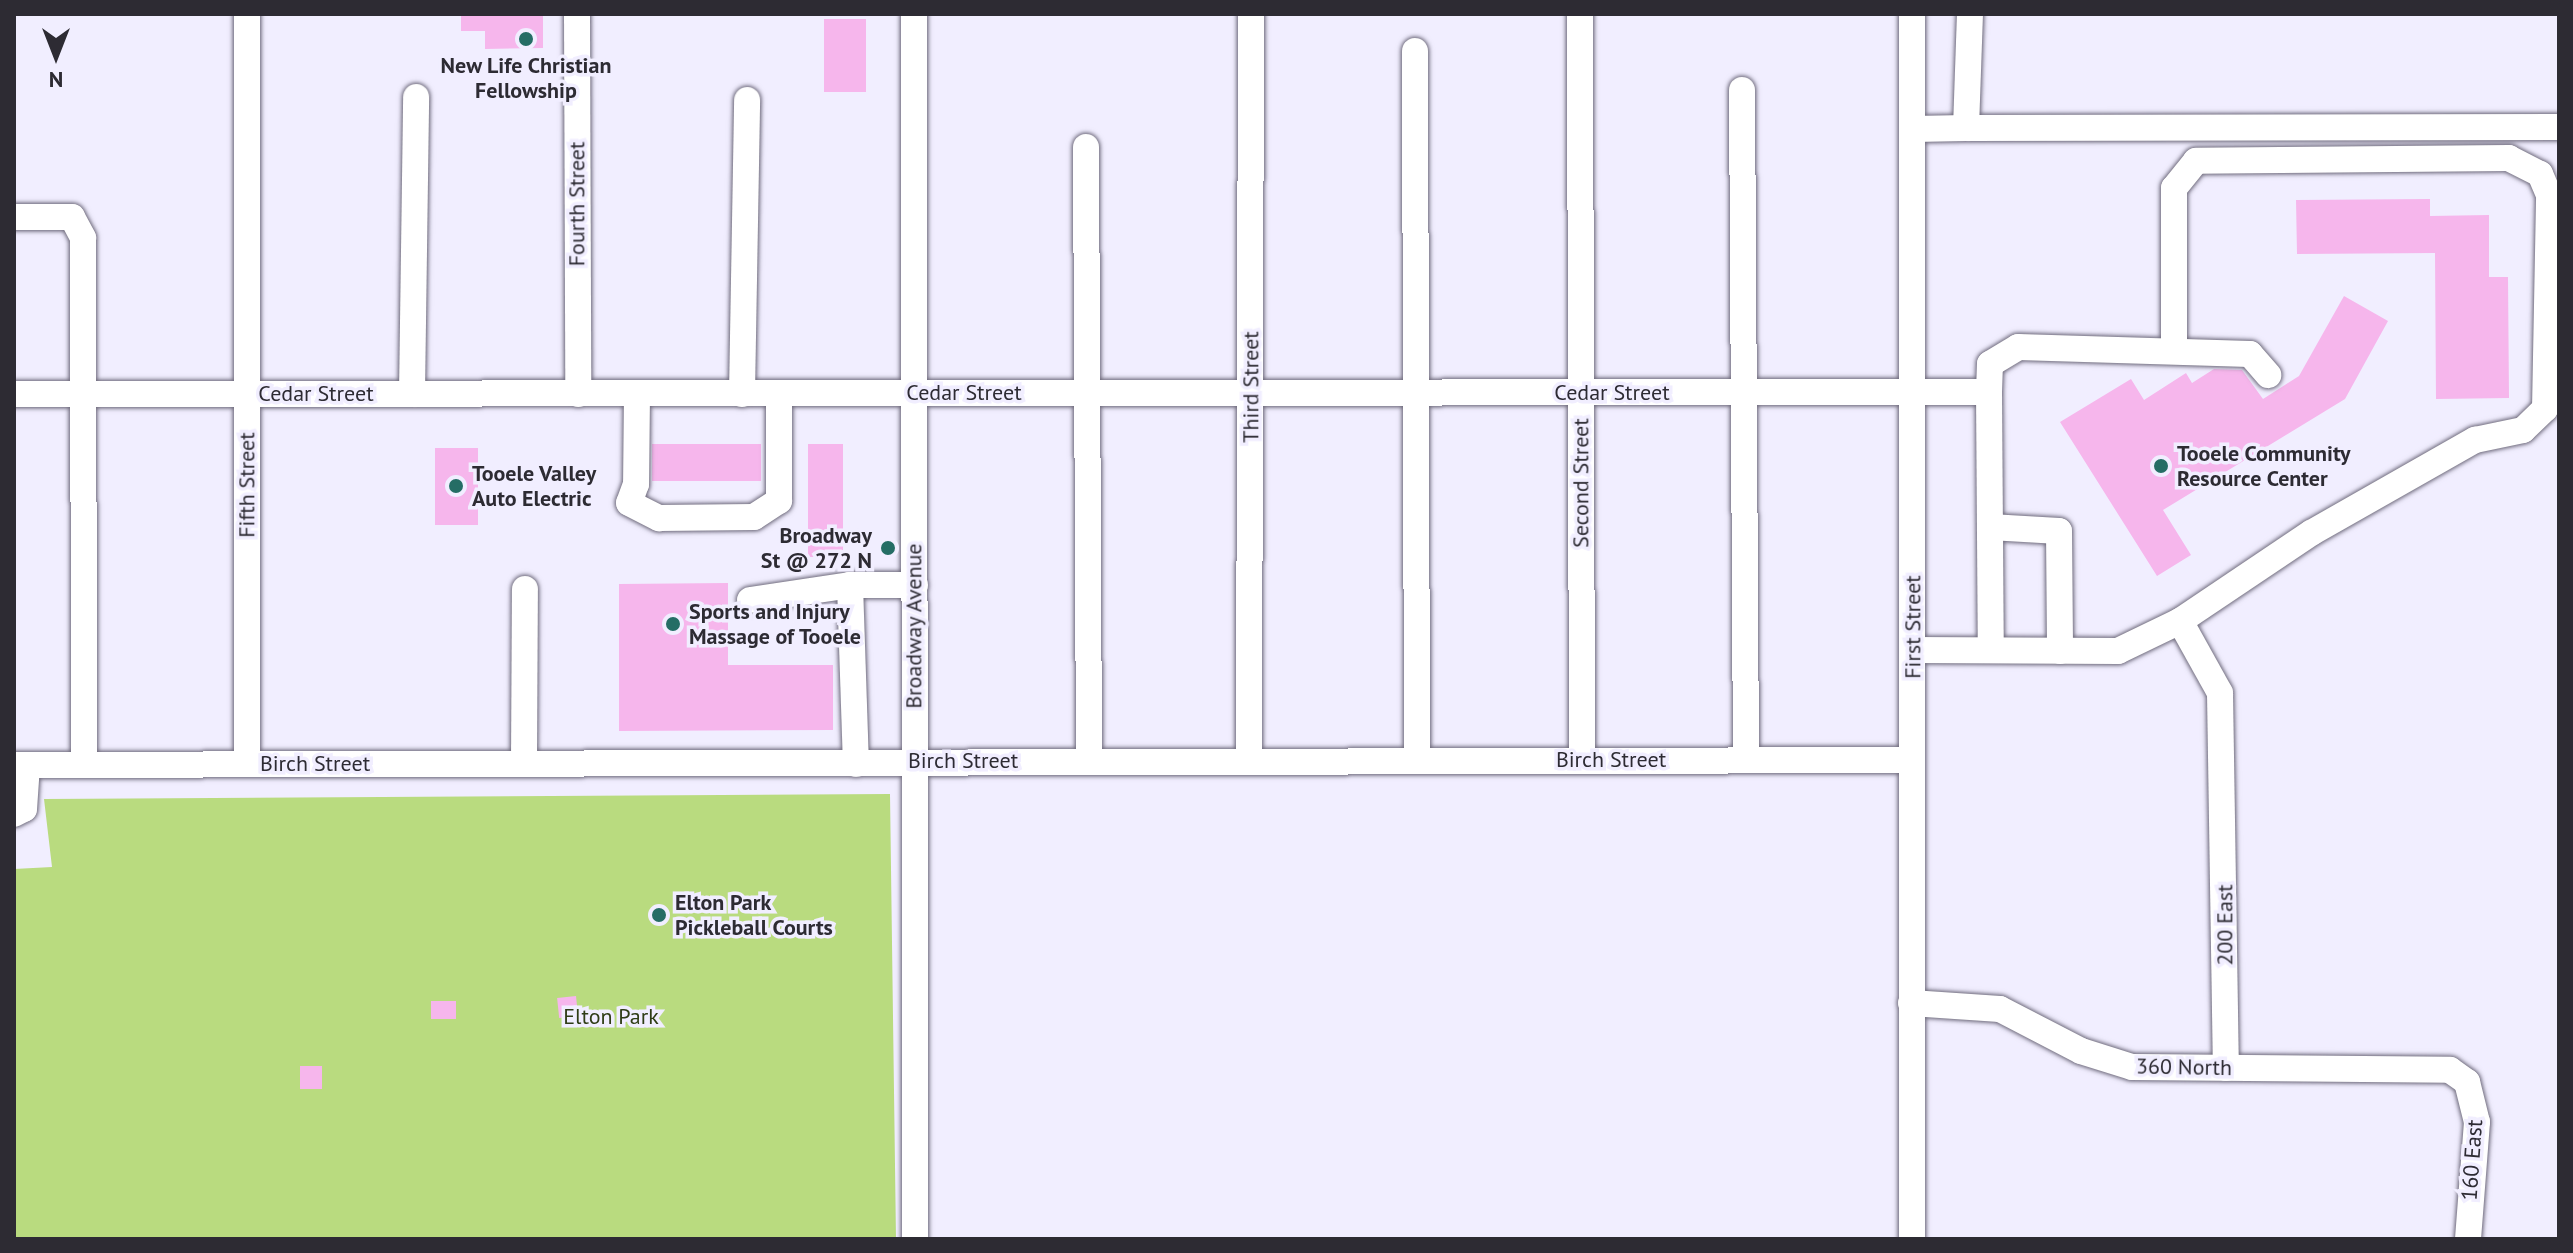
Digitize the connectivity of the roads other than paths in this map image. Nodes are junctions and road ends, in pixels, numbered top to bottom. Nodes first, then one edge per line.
1 (247, 14) edge
2 (577, 14) edge
3 (914, 14) edge
4 (1251, 14) edge
5 (1580, 14) edge
6 (1912, 14) edge
7 (1970, 14) edge
8 (1415, 51) dead end
9 (1742, 90) dead end
10 (416, 97) dead end
11 (747, 100) dead end
12 (2559, 127) edge
13 (1966, 128) junction
14 (1913, 129) junction
15 (1086, 147) dead end
16 (14, 217) edge
17 (2174, 351) junction
18 (2268, 375) dead end
19 (1989, 392) junction
20 (1087, 393) junction
21 (1251, 393) junction
22 (1414, 393) junction
23 (1581, 393) junction
24 (1746, 393) junction
25 (1913, 393) junction
26 (14, 394) edge
27 (85, 394) junction
28 (247, 394) junction
29 (412, 394) junction
30 (578, 394) junction
31 (637, 394) junction
32 (742, 394) junction
33 (779, 394) junction
34 (914, 394) junction
35 (1990, 527) junction
36 (850, 585) junction
37 (915, 585) junction
38 (525, 589) dead end
39 (750, 600) dead end
40 (2180, 621) junction
41 (1914, 650) junction
42 (1991, 650) junction
43 (2060, 651) junction
44 (1417, 760) junction
45 (1582, 760) junction
46 (1746, 760) junction
47 (1911, 760) junction
48 (915, 761) junction
49 (1089, 761) junction
50 (1249, 761) junction
51 (84, 764) junction
52 (247, 764) junction
53 (524, 764) junction
54 (856, 764) junction
55 (20, 765) edge
56 (14, 814) edge
57 (1911, 1003) junction
58 (2226, 1068) junction
59 (2467, 1082) joint
60 (915, 1239) edge
61 (1912, 1239) edge
62 (2468, 1239) edge

1 - 28 street, Fifth Street
2 - 30 street, Fourth Street
3 - 34 street, Broadway Avenue
4 - 21 street, Third Street
5 - 23 street, Second Street
6 - 14 street, First Street
7 - 13 street
8 - 22 street
9 - 24 street
10 - 29 street
11 - 32 street
12 - 13 street
13 - 14 street
14 - 25 street, First Street
15 - 20 street
16 - 27 street
17 - 18 street
17 - 19 street
17 - 40 street
19 - 25 street, Cedar Street
19 - 35 street
20 - 21 street, Cedar Street
20 - 34 street, Cedar Street
20 - 49 street
21 - 22 street, Cedar Street
21 - 50 street, Third Street
22 - 23 street, Cedar Street
22 - 44 street
23 - 24 street, Cedar Street
23 - 45 street, Second Street
24 - 25 street, Cedar Street
24 - 46 street
25 - 41 street, First Street
26 - 27 street, Cedar Street
27 - 28 street, Cedar Street
27 - 51 street
28 - 29 street, Cedar Street
28 - 52 street, Fifth Street
29 - 30 street, Cedar Street
30 - 31 street, Cedar Street
31 - 32 street, Cedar Street
31 - 33 street
32 - 33 street, Cedar Street
33 - 34 street, Cedar Street
34 - 37 street, Broadway Avenue
35 - 42 street
35 - 43 street
36 - 37 street
36 - 39 street
36 - 54 street
37 - 48 street, Broadway Avenue
38 - 53 street
40 - 43 street
40 - 58 street, 200 East
41 - 42 street
41 - 47 street, First Street
42 - 43 street
44 - 45 street, Birch Street
44 - 50 street, Birch Street
45 - 46 street, Birch Street
46 - 47 street, Birch Street
47 - 57 street, First Street
48 - 49 street, Birch Street
48 - 54 street, Birch Street
48 - 60 street, Broadway Avenue
49 - 50 street, Birch Street
51 - 52 street, Birch Street
51 - 55 street, Birch Street
52 - 53 street, Birch Street
53 - 54 street, Birch Street
55 - 56 street
57 - 58 street, 360 North
57 - 61 street, First Street
58 - 59 street, 360 North
59 - 62 street, 160 East

